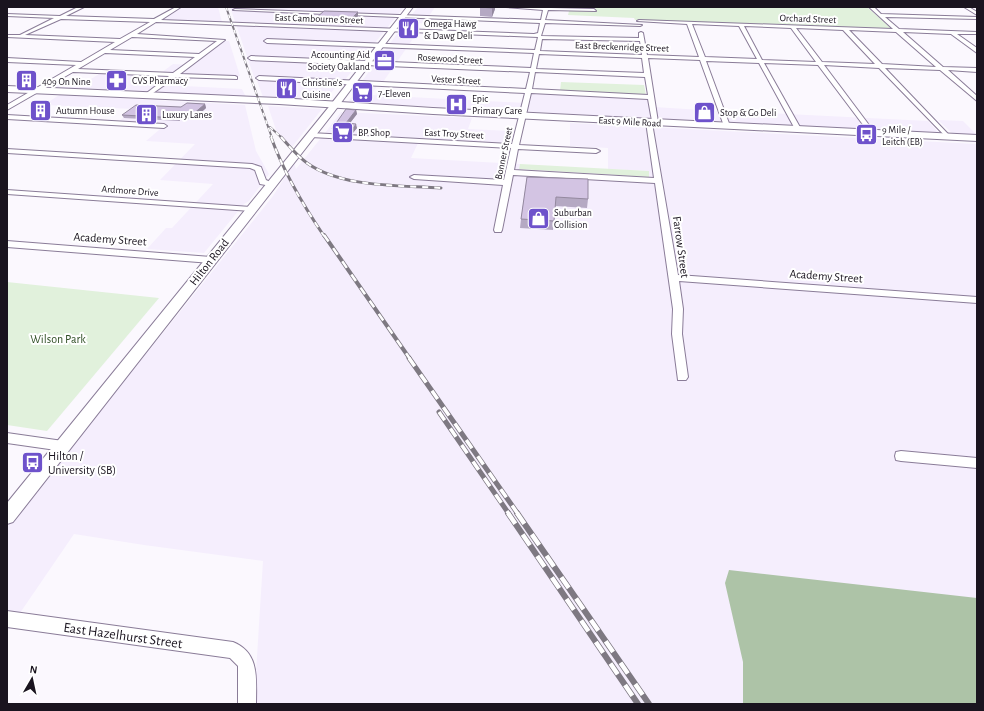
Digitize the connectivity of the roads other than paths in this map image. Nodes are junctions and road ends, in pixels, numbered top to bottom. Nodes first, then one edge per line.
1 (82, 7) edge
2 (179, 7) edge
3 (277, 7) edge
4 (410, 7) edge
5 (508, 7) edge
6 (871, 7) edge
7 (966, 7) edge
8 (546, 8) edge
9 (235, 10) dead end
10 (594, 10) dead end
11 (271, 11) junction
12 (977, 14) edge
13 (7, 15) edge
14 (880, 15) junction
15 (265, 16) dead end
16 (403, 16) junction
17 (60, 17) junction
18 (977, 18) edge
19 (259, 20) dead end
20 (155, 21) junction
21 (543, 21) junction
22 (639, 21) junction
23 (689, 22) junction
24 (740, 24) junction
25 (253, 25) junction
26 (792, 26) junction
27 (844, 28) junction
28 (392, 30) junction
29 (898, 30) junction
30 (952, 32) junction
31 (977, 33) edge
32 (130, 35) junction
33 (7, 36) edge
34 (19, 36) junction
35 (642, 40) junction
36 (121, 41) junction
37 (267, 41) dead end
38 (7, 42) edge
39 (380, 46) junction
40 (977, 51) edge
41 (103, 52) junction
42 (537, 52) junction
43 (201, 56) junction
44 (645, 56) junction
45 (251, 58) dead end
46 (702, 58) junction
47 (7, 60) edge
48 (760, 61) junction
49 (366, 63) junction
50 (820, 63) junction
51 (82, 64) junction
52 (880, 66) junction
53 (942, 68) junction
54 (71, 70) junction
55 (533, 70) junction
56 (977, 70) edge
57 (175, 74) junction
58 (648, 75) junction
59 (235, 78) dead end
60 (259, 78) dead end
61 (351, 83) junction
62 (7, 89) edge
63 (36, 91) junction
64 (528, 91) junction
65 (146, 96) junction
66 (651, 97) junction
67 (977, 99) edge
68 (335, 105) junction
69 (7, 108) edge
70 (522, 115) junction
71 (7, 117) edge
72 (652, 122) junction
73 (164, 126) dead end
74 (726, 126) junction
75 (798, 129) junction
76 (872, 133) junction
77 (311, 135) junction
78 (947, 136) junction
79 (977, 138) edge
80 (515, 146) junction
81 (7, 151) edge
82 (596, 151) dead end
83 (510, 172) junction
84 (414, 177) dead end
85 (658, 181) junction
86 (507, 183) junction
87 (271, 184) junction
88 (7, 192) edge
89 (251, 209) junction
90 (498, 230) dead end
91 (7, 244) edge
92 (211, 260) junction
93 (673, 278) junction
94 (977, 300) edge
95 (682, 378) dead end
96 (7, 438) edge
97 (63, 446) junction
98 (901, 456) dead end
99 (977, 463) edge
100 (7, 516) edge
101 (7, 619) edge
102 (247, 704) edge

1 - 17 street
2 - 20 street
3 - 11 street
4 - 16 street, Hilton Road
5 - 8 street
6 - 14 street
7 - 12 street
8 - 10 street
8 - 21 street
9 - 11 street, Orchard Street
11 - 15 street
11 - 16 street, Orchard Street
13 - 17 street, East Cambourne Street
14 - 18 street
14 - 29 street
16 - 21 street, Orchard Street
16 - 28 street, Hilton Road
17 - 20 street, East Cambourne Street
17 - 34 street
19 - 25 street
20 - 25 street, East Cambourne Street
20 - 32 street
21 - 22 street, Orchard Street
21 - 28 street, East Cambourne Street
22 - 23 street, Orchard Street
22 - 35 street, Farrow Street
23 - 24 street, Orchard Street
23 - 46 street
24 - 26 street, Orchard Street
24 - 48 street
25 - 28 street, East Cambourne Street
26 - 27 street, Orchard Street
26 - 50 street
27 - 29 street, Orchard Street
27 - 52 street
28 - 39 street, Hilton Road
29 - 30 street, Orchard Street
29 - 53 street
30 - 31 street, Orchard Street
30 - 40 street
32 - 36 street
32 - 43 street
33 - 34 street
34 - 36 street
34 - 38 street
35 - 42 street, Bonner Street
35 - 44 street, Farrow Street
36 - 41 street
37 - 39 street, East Breckenridge Street
39 - 42 street, East Breckenridge Street
39 - 49 street, Hilton Road
41 - 43 street
41 - 51 street
42 - 44 street, East Breckenridge Street
42 - 55 street, Bonner Street
43 - 57 street
44 - 46 street, East Breckenridge Street
44 - 58 street, Farrow Street
45 - 49 street, Rosewood Street
46 - 48 street, East Breckenridge Street
46 - 74 street
47 - 51 street
48 - 50 street, East Breckenridge Street
48 - 75 street
49 - 55 street, Rosewood Street
49 - 61 street, Hilton Road
50 - 52 street, East Breckenridge Street
50 - 76 street
51 - 54 street
52 - 53 street, East Breckenridge Street
52 - 78 street
53 - 56 street, East Breckenridge Street
53 - 67 street
54 - 57 street
54 - 63 street
55 - 58 street, Rosewood Street
55 - 64 street, Bonner Street
57 - 59 street
57 - 65 street
58 - 66 street, Farrow Street
60 - 61 street, Vester Street
61 - 64 street, Vester Street
61 - 68 street, Hilton Road
62 - 63 main road, East 9 Mile Road
63 - 65 main road, East 9 Mile Road
63 - 69 street
64 - 66 street, Vester Street
64 - 70 street, Bonner Street
65 - 68 main road, East 9 Mile Road
66 - 72 street, Farrow Street
68 - 70 main road, East 9 Mile Road
68 - 77 street, Hilton Road
70 - 72 main road, East 9 Mile Road
70 - 80 street, Bonner Street
71 - 73 street
72 - 74 main road, East 9 Mile Road
72 - 85 street, Farrow Street
74 - 75 main road, East 9 Mile Road
75 - 76 main road, East 9 Mile Road
76 - 78 main road, East 9 Mile Road
77 - 80 street, East Troy Street
77 - 87 street, Hilton Road
78 - 79 main road, East 9 Mile Road
80 - 82 street, East Troy Street
80 - 83 street, Bonner Street
81 - 87 street
83 - 85 street
83 - 86 street, Bonner Street
84 - 86 street
85 - 93 street, Farrow Street
86 - 90 street, Bonner Street
87 - 89 street, Hilton Road
88 - 89 street, Ardmore Drive
89 - 92 street, Hilton Road
91 - 92 street, Academy Street
92 - 97 street, Hilton Road
93 - 94 street, Academy Street
93 - 95 street, Farrow Street
96 - 97 street
97 - 100 street, Hilton Road
98 - 99 street
101 - 102 street, East Hazelhurst Street

